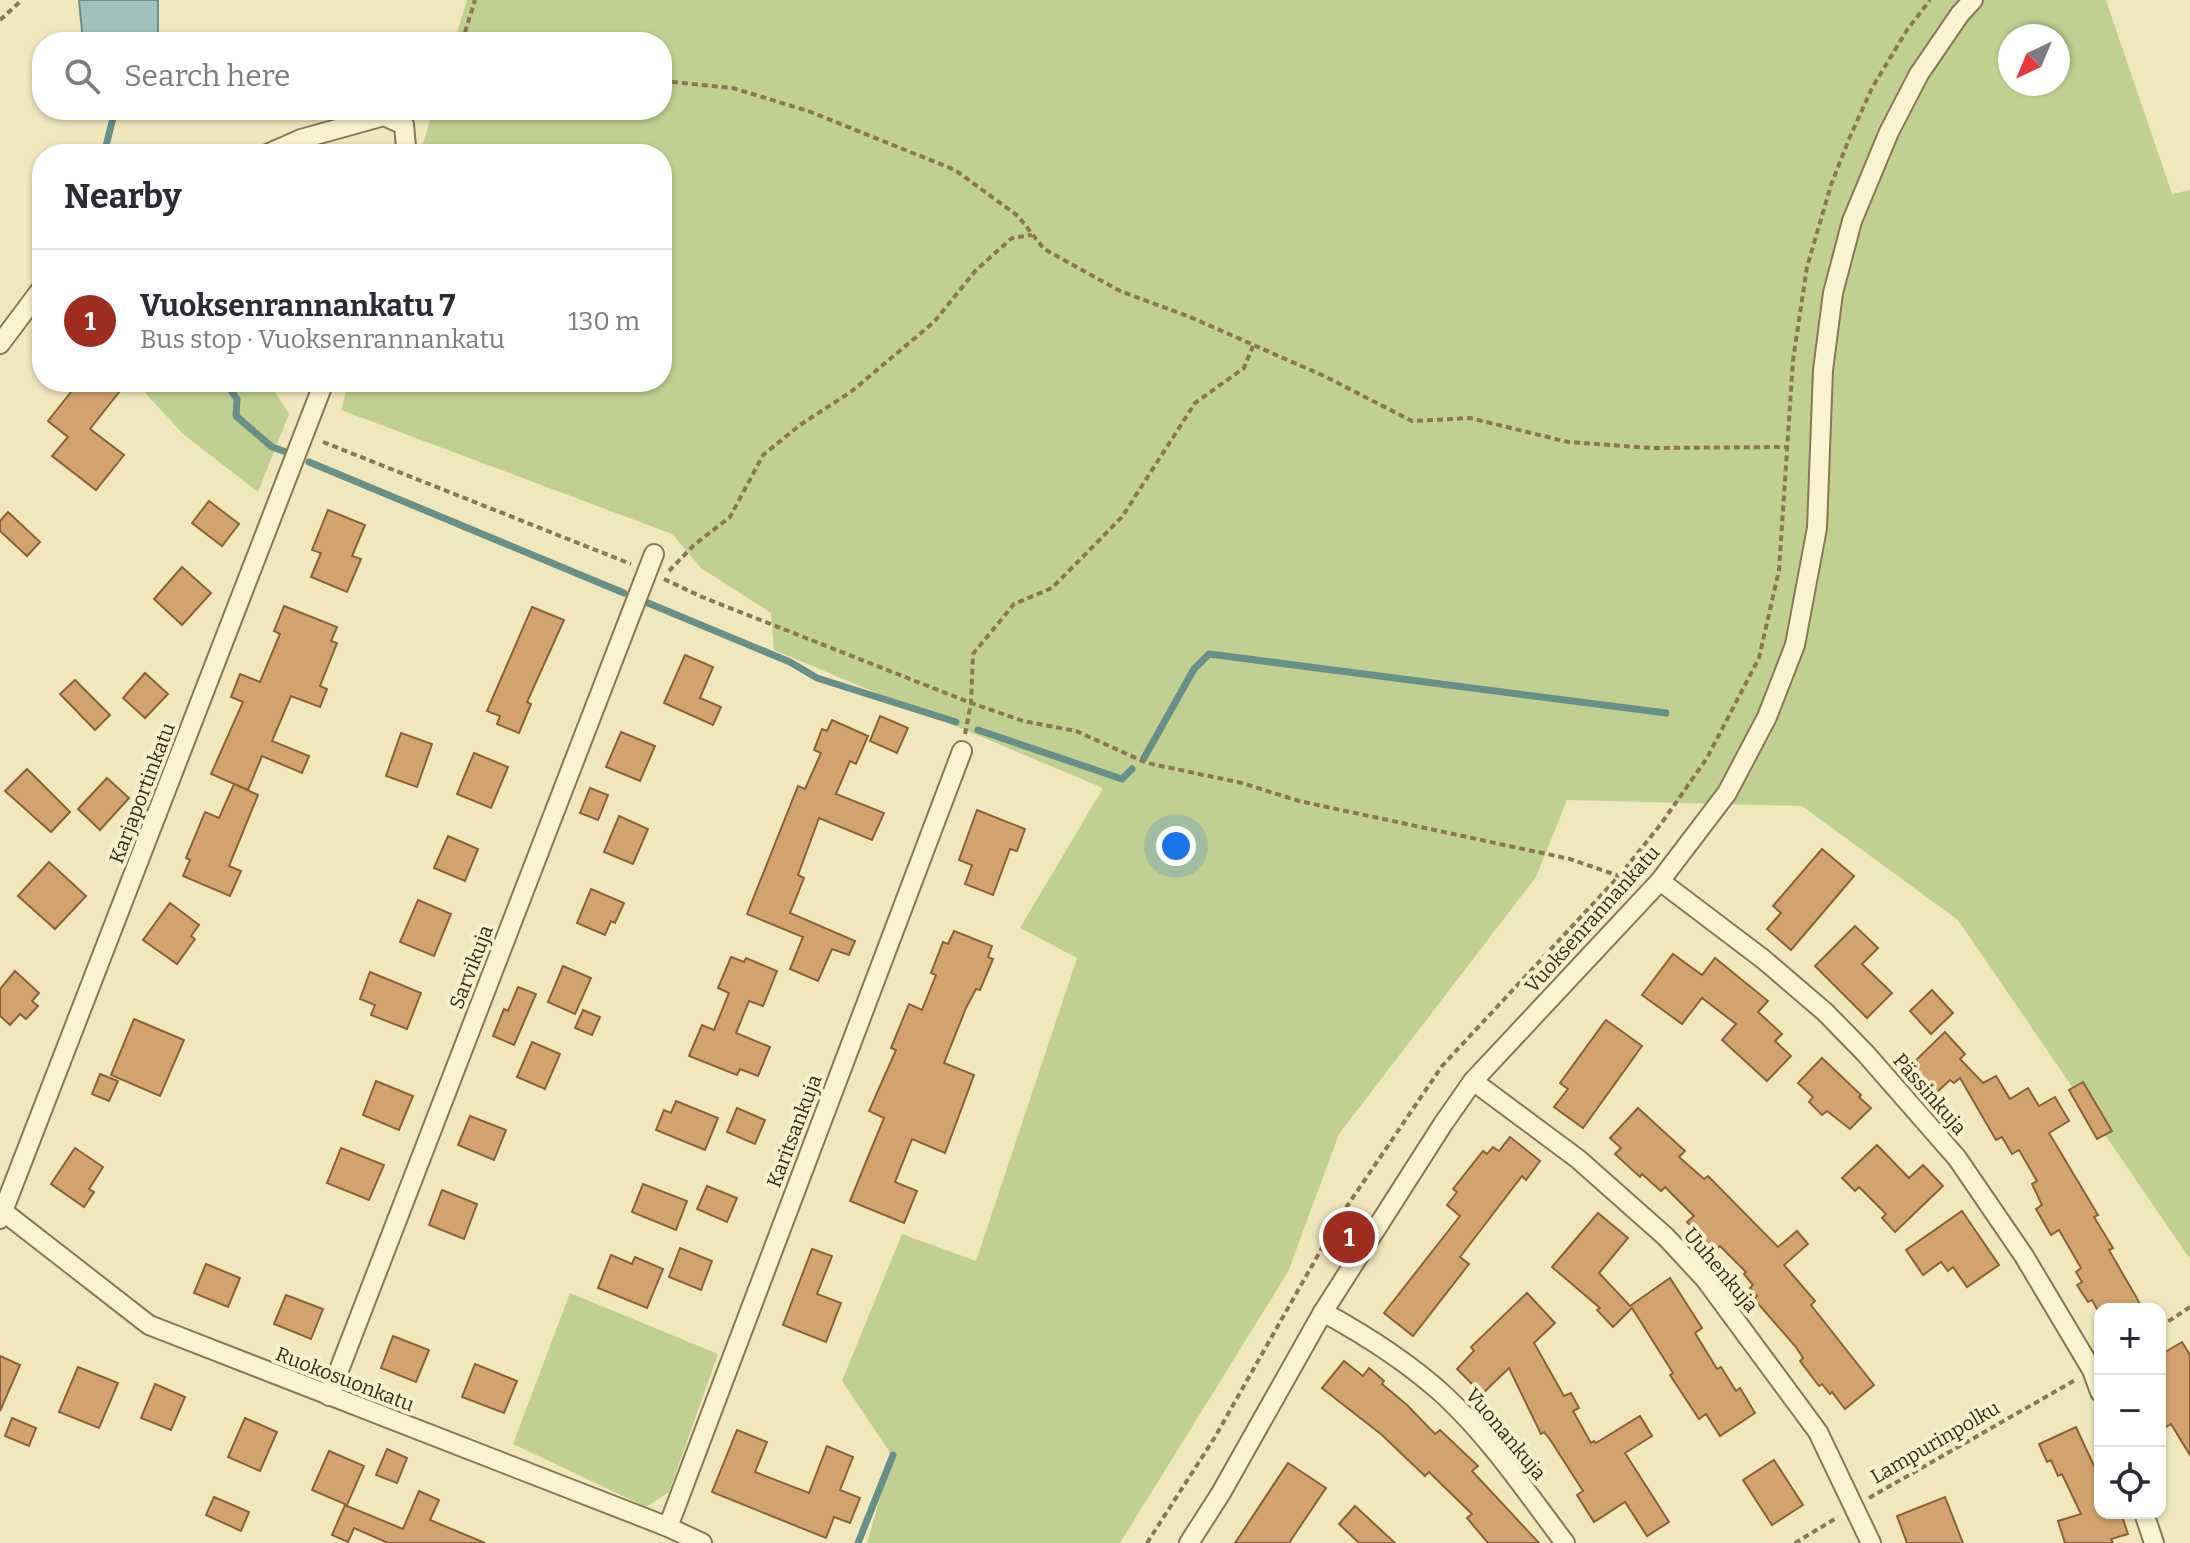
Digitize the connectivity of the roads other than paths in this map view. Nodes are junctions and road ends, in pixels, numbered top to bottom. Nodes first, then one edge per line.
1 (1973, 0) edge
2 (370, 120) edge
3 (393, 120) edge
4 (290, 144) edge
5 (406, 144) edge
6 (32, 301) edge
7 (0, 344) edge
8 (321, 392) edge
9 (654, 567) road end
10 (962, 751) road end
11 (1660, 881) junction
12 (1473, 1081) junction
13 (1, 1213) edge
14 (1323, 1312) junction
15 (2094, 1376) edge
16 (329, 1396) junction
17 (2146, 1519) edge
18 (668, 1527) junction
19 (702, 1543) edge
20 (1189, 1543) edge
21 (1565, 1543) edge
22 (1871, 1543) edge
23 (2154, 1543) edge

1 - 11 street, Vuoksenrannankatu
2 - 4 street
3 - 5 street
6 - 7 street
8 - 13 street, Karjaportinkatu
9 - 16 street, Sarvikuja
10 - 18 street, Karitsankuja
11 - 12 street, Vuoksenrannankatu
11 - 15 street, Pässinkuja
12 - 14 street, Vuoksenrannankatu
12 - 22 street, Uuhenkuja
13 - 16 street, Ruokosuonkatu
14 - 20 street, Vuoksenrannankatu
14 - 21 street, Vuonankuja
16 - 18 street, Ruokosuonkatu
17 - 23 street
18 - 19 street, Ruokosuonkatu

